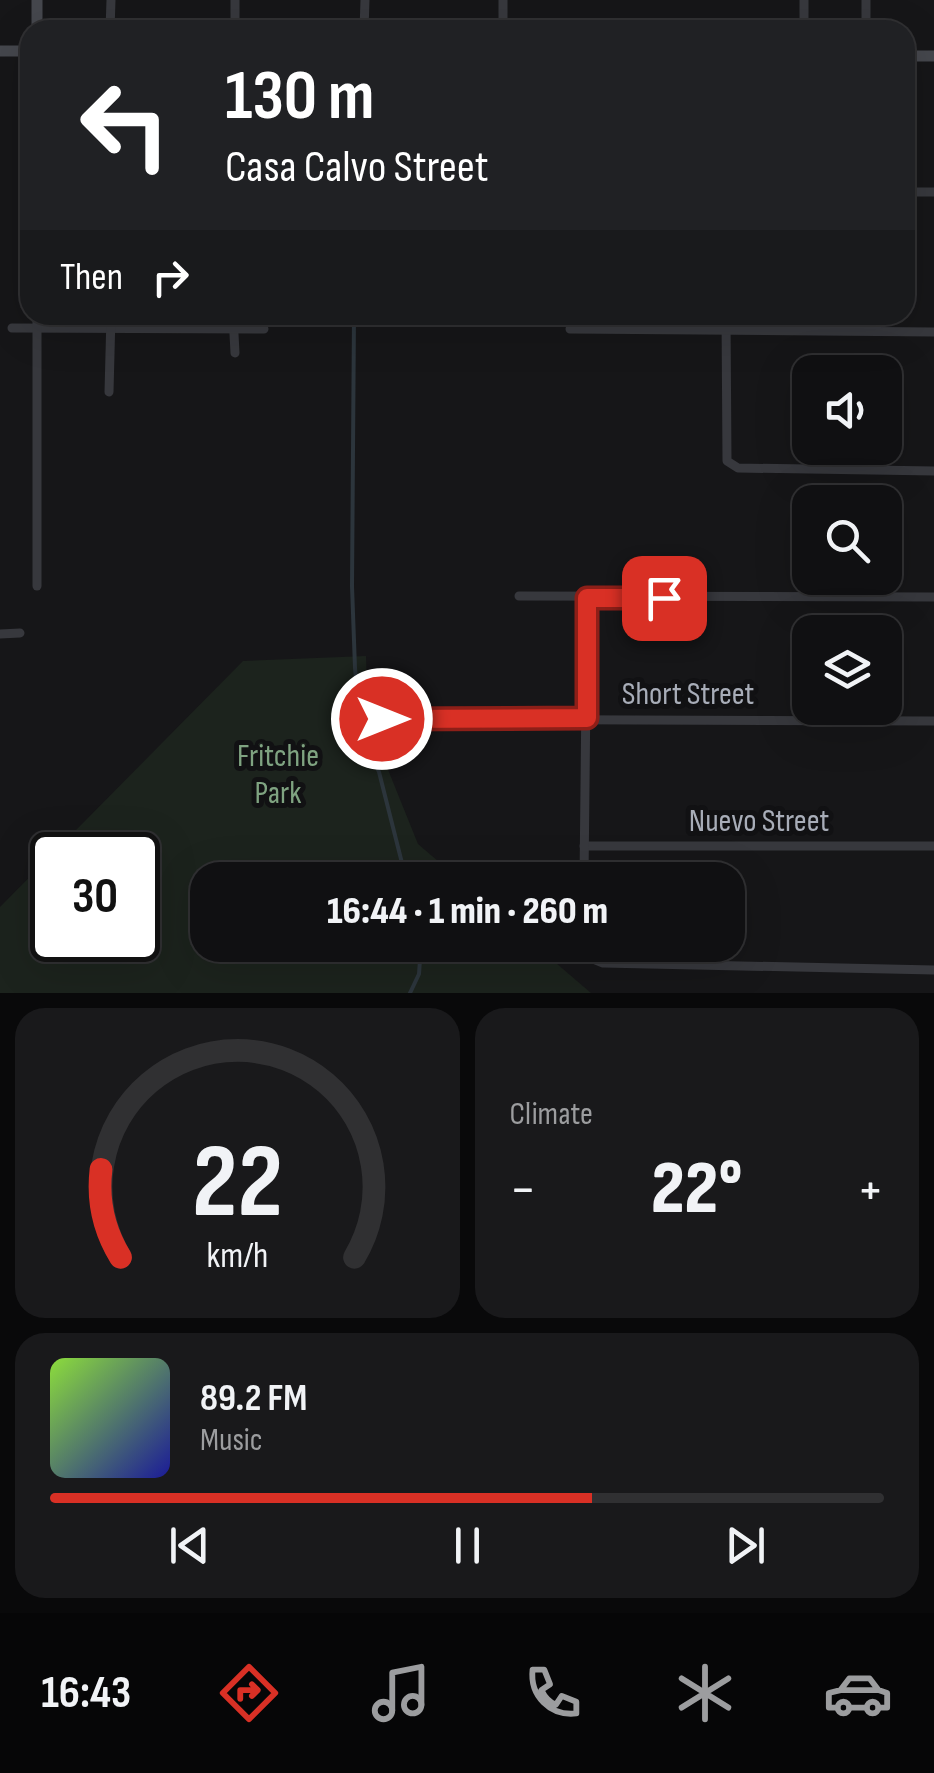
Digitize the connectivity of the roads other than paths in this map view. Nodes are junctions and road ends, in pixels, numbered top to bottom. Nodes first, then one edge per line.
1 (233, 325) edge
2 (726, 325) edge
3 (110, 327) junction
4 (12, 328) dead end
5 (37, 328) junction
6 (264, 329) dead end
7 (570, 329) dead end
8 (726, 330) junction
9 (233, 331) junction
10 (934, 332) edge
11 (235, 353) dead end
12 (109, 392) dead end
13 (934, 471) edge
14 (37, 586) dead end
15 (519, 596) dead end
16 (934, 597) edge
17 (587, 598) junction
18 (20, 633) dead end
19 (0, 634) edge
20 (587, 718) junction
21 (382, 719) dead end
22 (934, 721) edge
23 (584, 846) junction
24 (934, 846) edge
25 (584, 862) edge
26 (602, 962) edge
27 (934, 970) edge

1 - 9 street
2 - 8 street
3 - 5 street
3 - 9 street
3 - 12 street
4 - 5 street
5 - 14 street
6 - 9 street
7 - 8 street
8 - 10 street
8 - 13 street
9 - 11 street
15 - 17 street
16 - 17 street
17 - 20 street
18 - 19 street
20 - 21 street, Short Street
20 - 22 street, Short Street
20 - 23 street
23 - 24 street, Nuevo Street
23 - 25 street
26 - 27 street

